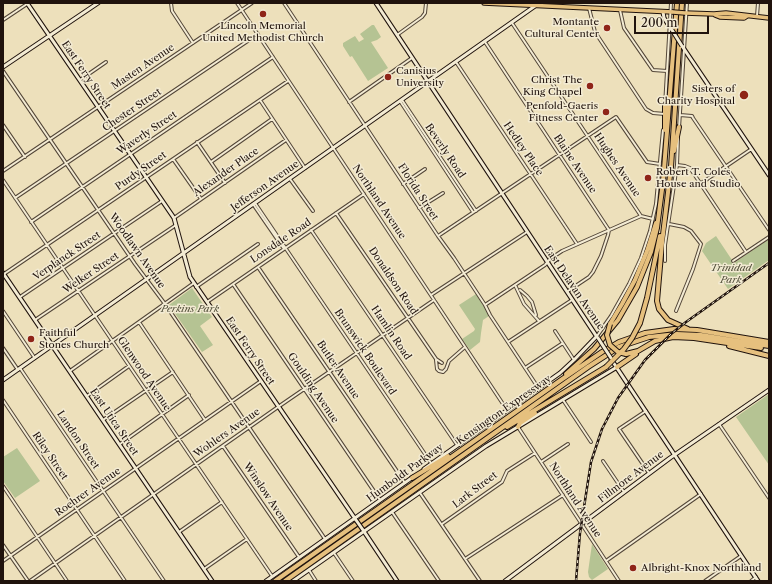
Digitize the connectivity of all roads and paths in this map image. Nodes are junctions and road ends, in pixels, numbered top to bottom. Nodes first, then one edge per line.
1 (27, 3) edge
2 (98, 3) edge
3 (171, 3) edge
4 (237, 3) edge
5 (252, 3) edge
6 (284, 3) edge
7 (376, 3) edge
8 (426, 3) edge
9 (484, 3) edge
10 (671, 3) edge
11 (677, 3) edge
12 (682, 3) edge
13 (687, 3) edge
14 (758, 3) edge
15 (530, 4) edge
16 (535, 6) junction
17 (589, 8) junction
18 (242, 10) junction
19 (620, 10) junction
20 (663, 12) junction
21 (672, 12) junction
22 (686, 13) junction
23 (757, 17) junction
24 (769, 18) edge
25 (3, 20) edge
26 (512, 23) junction
27 (671, 28) junction
28 (258, 34) junction
29 (396, 35) junction
30 (49, 36) junction
31 (193, 42) junction
32 (485, 42) junction
33 (683, 47) junction
34 (273, 58) junction
35 (412, 58) junction
36 (106, 62) dead end
37 (456, 62) junction
38 (3, 67) edge
39 (3, 71) edge
40 (667, 71) junction
41 (80, 80) junction
42 (288, 81) junction
43 (428, 82) junction
44 (260, 100) junction
45 (401, 101) junction
46 (349, 102) junction
47 (665, 105) junction
48 (98, 107) junction
49 (665, 114) junction
50 (680, 115) junction
51 (272, 119) junction
52 (3, 125) edge
53 (365, 126) junction
54 (679, 127) junction
55 (114, 131) junction
56 (588, 136) junction
57 (667, 138) junction
58 (50, 140) junction
59 (286, 140) junction
60 (197, 142) junction
61 (333, 148) junction
62 (752, 150) junction
63 (130, 154) junction
64 (559, 155) junction
65 (25, 157) junction
66 (173, 158) junction
67 (211, 162) junction
68 (66, 164) junction
69 (661, 164) junction
70 (676, 165) junction
71 (726, 166) junction
72 (305, 168) junction
73 (671, 168) junction
74 (425, 169) dead end
75 (3, 172) edge
76 (530, 174) junction
77 (769, 175) edge
78 (146, 177) junction
79 (290, 178) junction
80 (3, 180) edge
81 (225, 183) junction
82 (403, 184) junction
83 (700, 184) junction
84 (82, 187) junction
85 (443, 192) dead end
86 (502, 193) junction
87 (364, 194) junction
88 (15, 198) junction
89 (201, 199) junction
90 (162, 201) junction
91 (254, 204) junction
92 (419, 208) junction
93 (98, 210) junction
94 (313, 211) dead end
95 (475, 212) junction
96 (336, 213) junction
97 (641, 216) junction
98 (174, 218) junction
99 (655, 220) junction
100 (31, 222) junction
101 (666, 224) junction
102 (176, 225) junction
103 (311, 230) junction
104 (609, 230) junction
105 (769, 230) edge
106 (527, 232) junction
107 (114, 233) junction
108 (438, 236) junction
109 (769, 237) edge
110 (258, 244) dead end
111 (577, 244) junction
112 (47, 245) junction
113 (285, 249) junction
114 (746, 252) junction
115 (183, 253) junction
116 (130, 256) junction
117 (733, 261) dead end
118 (547, 262) junction
119 (665, 262) dead end
120 (258, 267) junction
121 (62, 268) junction
122 (464, 273) junction
123 (3, 274) edge
124 (146, 280) junction
125 (233, 284) junction
126 (195, 285) junction
127 (515, 285) junction
128 (518, 290) junction
129 (78, 291) junction
130 (567, 292) junction
131 (431, 295) junction
132 (20, 297) junction
133 (434, 300) junction
134 (572, 300) junction
135 (207, 302) junction
136 (165, 304) junction
137 (485, 304) junction
138 (3, 311) edge
139 (676, 311) dead end
140 (95, 315) junction
141 (536, 316) junction
142 (408, 318) junction
143 (35, 320) junction
144 (139, 322) junction
145 (540, 322) junction
146 (689, 329) junction
147 (555, 331) dead end
148 (383, 336) junction
149 (597, 337) junction
150 (112, 341) junction
151 (711, 341) junction
152 (508, 342) junction
153 (769, 342) edge
154 (563, 343) junction
155 (52, 345) junction
156 (3, 348) edge
157 (465, 348) junction
158 (769, 348) edge
159 (638, 351) junction
160 (356, 354) junction
161 (769, 356) edge
162 (34, 358) junction
163 (436, 359) junction
164 (574, 360) junction
165 (448, 361) junction
166 (442, 363) junction
167 (129, 366) junction
168 (437, 366) junction
169 (616, 367) junction
170 (525, 368) junction
171 (19, 369) junction
172 (446, 369) junction
173 (70, 371) junction
174 (173, 372) junction
175 (330, 372) junction
176 (3, 380) edge
177 (561, 380) junction
178 (261, 381) junction
179 (304, 389) junction
180 (539, 389) junction
181 (769, 390) edge
182 (146, 391) junction
183 (189, 395) junction
184 (87, 396) junction
185 (558, 397) junction
186 (3, 400) edge
187 (563, 400) junction
188 (232, 402) junction
189 (278, 407) junction
190 (507, 411) junction
191 (646, 411) junction
192 (162, 414) junction
193 (104, 420) junction
194 (205, 420) junction
195 (719, 424) junction
196 (518, 427) junction
197 (249, 428) junction
198 (501, 429) junction
199 (178, 439) junction
200 (591, 442) dead end
201 (120, 444) junction
202 (568, 444) dead end
203 (457, 445) junction
204 (223, 446) junction
205 (459, 451) junction
206 (535, 453) junction
207 (675, 455) junction
208 (603, 461) dead end
209 (541, 462) junction
210 (431, 463) junction
211 (196, 464) junction
212 (136, 468) junction
213 (649, 474) junction
214 (412, 478) junction
215 (405, 483) junction
216 (3, 486) edge
217 (103, 491) junction
218 (420, 492) junction
219 (624, 492) junction
220 (154, 494) junction
221 (700, 494) junction
222 (562, 495) junction
223 (769, 498) edge
224 (380, 500) junction
225 (222, 502) junction
226 (77, 510) junction
227 (392, 512) junction
228 (121, 518) junction
229 (355, 519) junction
230 (442, 524) junction
231 (582, 524) junction
232 (363, 531) junction
233 (179, 532) junction
234 (95, 536) junction
235 (37, 537) junction
236 (247, 539) junction
237 (325, 539) junction
238 (3, 545) edge
239 (334, 553) junction
240 (10, 556) junction
241 (741, 556) junction
242 (300, 558) junction
243 (465, 559) junction
244 (3, 560) edge
245 (606, 561) junction
246 (55, 563) junction
247 (204, 569) junction
248 (309, 570) junction
249 (272, 577) junction
250 (756, 578) junction
251 (29, 581) edge
252 (67, 581) edge
253 (125, 581) edge
254 (164, 581) edge
255 (212, 581) edge
256 (266, 581) edge
257 (276, 581) edge
258 (285, 581) edge
259 (293, 581) edge
260 (316, 581) edge
261 (353, 581) edge
262 (397, 581) edge
263 (439, 581) edge
264 (480, 581) edge
265 (505, 581) edge
266 (619, 581) edge
267 (705, 581) edge
268 (751, 581) edge
269 (758, 581) edge

1 - 25 street
1 - 30 street, East Ferry Street
2 - 30 street
3 - 31 street
4 - 18 street, Northland Avenue
5 - 18 street, Masten Avenue
6 - 46 street, Florida Street
7 - 29 street, East Delavan Avenue
8 - 29 street
9 - 15 main road
10 - 21 street, Humboldt Parkway
11 - 57 highway
12 - 73 highway
13 - 22 street
14 - 23 street
15 - 16 main road
16 - 17 main road
16 - 26 street, Jefferson Avenue
17 - 19 main road
17 - 49 street
18 - 28 street, Northland Avenue
18 - 31 street, Masten Avenue
19 - 20 main road
19 - 40 street
20 - 21 main road
20 - 27 street
21 - 22 main road, bridge
21 - 27 street, Humboldt Parkway
22 - 23 main road
22 - 33 street
23 - 24 main road
26 - 32 street, Jefferson Avenue
26 - 56 street, Hughes Avenue
27 - 33 street, bridge
27 - 40 street, Humboldt Parkway
28 - 34 street, Northland Avenue
28 - 55 street, Chester Street
29 - 35 street, East Delavan Avenue
30 - 38 street
30 - 41 street, East Ferry Street
31 - 48 street, Masten Avenue
32 - 37 street, Jefferson Avenue
32 - 64 street, Blaine Avenue
33 - 50 street
33 - 62 street
34 - 42 street, Northland Avenue
34 - 63 street, Waverly Street
35 - 43 street, East Delavan Avenue
35 - 46 street
36 - 41 street
37 - 43 street, Jefferson Avenue
37 - 76 street, Hedley Place
39 - 58 street, Woodlawn Avenue
40 - 47 street, Humboldt Parkway
41 - 48 street, East Ferry Street
42 - 44 street, Purdy Street
42 - 61 street, Northland Avenue
43 - 45 street, Jefferson Avenue
43 - 86 street, East Delavan Avenue
44 - 51 street
44 - 60 street, Purdy Street
45 - 53 street, Jefferson Avenue
45 - 95 street, Beverly Road
46 - 53 street, Florida Street
47 - 49 street, Humboldt Parkway
47 - 57 highway
48 - 55 street, East Ferry Street
48 - 58 street, Masten Avenue
49 - 69 street, Humboldt Parkway
50 - 54 street
50 - 71 street
51 - 59 street
51 - 67 street
52 - 65 street
53 - 61 street, Jefferson Avenue
53 - 82 street, Florida Street
54 - 70 street
54 - 73 highway
55 - 63 street, East Ferry Street
55 - 68 street, Chester Street
56 - 64 street
56 - 69 street
56 - 97 street, Hughes Avenue
57 - 99 highway
58 - 65 street, Masten Avenue
58 - 68 street, Woodlawn Avenue
59 - 72 street
59 - 81 street, Alexander Place
60 - 66 street, Purdy Street
60 - 67 street
61 - 72 street, Jefferson Avenue
61 - 87 street, Northland Avenue
62 - 71 street
62 - 77 street
63 - 78 street, East Ferry Street
63 - 84 street, Waverly Street
64 - 76 street
64 - 104 street, Blaine Avenue
65 - 75 street, Masten Avenue
66 - 78 street, Purdy Street
66 - 89 street
67 - 81 street
68 - 84 street, Woodlawn Avenue
68 - 88 street, Chester Street
69 - 99 street, Humboldt Parkway
70 - 83 street
70 - 101 street
71 - 83 street
71 - 105 street
72 - 79 street, Jefferson Avenue
73 - 101 highway
74 - 82 street
76 - 86 street
76 - 111 street, Hedley Place
78 - 90 street, East Ferry Street
78 - 93 street, Purdy Street
79 - 91 street, Jefferson Avenue
79 - 94 street
80 - 88 street, Glenwood Avenue
81 - 89 street, Alexander Place
82 - 92 street, Florida Street
83 - 114 street
84 - 93 street, Woodlawn Avenue
84 - 100 street, Waverly Street
85 - 92 street
86 - 95 street
86 - 106 street, East Delavan Avenue
87 - 96 street, Lonsdale Road
87 - 131 street, Northland Avenue
88 - 100 street, Glenwood Avenue
89 - 98 street, Alexander Place
90 - 98 street, East Ferry Street
90 - 107 street, Verplanck Street
91 - 113 street, Brunswick Boulevard
91 - 115 street, Jefferson Avenue
92 - 108 street, Florida Street
93 - 107 street, Woodlawn Avenue
93 - 112 street, Purdy Street
95 - 108 street
96 - 103 street, Lonsdale Road
96 - 142 street, Donaldson Road
97 - 99 street
97 - 104 street
98 - 102 street, East Ferry Street
99 - 149 street, Humboldt Parkway
99 - 159 highway, bridge
99 - 177 highway
100 - 112 street, Glenwood Avenue
101 - 119 street
101 - 139 street
101 - 146 highway
101 - 185 highway, bridge
102 - 115 street, East Ferry Street
102 - 116 street, Welker Street
103 - 113 street, Lonsdale Road
103 - 148 street, Hamlin Road
104 - 111 street
104 - 130 street
106 - 118 street, East Delavan Avenue
106 - 122 street
107 - 116 street, Woodlawn Avenue
107 - 121 street, Verplanck Street
108 - 122 street, Florida Street
109 - 114 street
110 - 126 street
111 - 118 street
112 - 121 street, Glenwood Avenue
112 - 123 street, Purdy Street
113 - 120 street, Lonsdale Road
113 - 160 street, Brunswick Boulevard
114 - 117 street
115 - 124 street, Jefferson Avenue
115 - 126 street, East Ferry Street
116 - 124 street, Woodlawn Avenue
116 - 129 street, Welker Street
118 - 127 street
118 - 130 street, East Delavan Avenue
120 - 125 street, Lonsdale Road
120 - 175 street, Butler Avenue
121 - 129 street, Glenwood Avenue
121 - 132 street, Verplanck Street
122 - 131 street
122 - 137 street, Florida Street
123 - 132 street, East Utica Street
124 - 136 street, Woodlawn Avenue
124 - 140 street, Jefferson Avenue
125 - 135 street, Lonsdale Road
125 - 179 street, Goulding Avenue
126 - 135 street, East Ferry Street
126 - 136 street
127 - 128 street
127 - 137 street
128 - 141 street
128 - 141 street
129 - 140 street, Glenwood Avenue
129 - 143 street, Welker Street
130 - 134 street, East Delavan Avenue
131 - 133 street, Northland Avenue
132 - 143 street, East Utica Street
133 - 142 street, Wohlers Avenue
133 - 157 street, Northland Avenue
134 - 145 street
134 - 149 street, East Delavan Avenue
135 - 178 street, East Ferry Street
136 - 144 street
136 - 188 street, Woodlawn Avenue
137 - 152 street, Florida Street
138 - 162 street
140 - 150 street, Glenwood Avenue
140 - 155 street, Jefferson Avenue
141 - 145 street
142 - 148 street, Wohlers Avenue
142 - 163 street, Donaldson Road
143 - 155 street, East Utica Street
144 - 150 street
144 - 174 street
145 - 152 street
146 - 153 highway, Kensington Expressway
146 - 177 highway, Kensington Expressway
147 - 154 street
148 - 160 street, Wohlers Avenue
148 - 203 street, Hamlin Road
149 - 164 street, Humboldt Parkway
149 - 169 street, East Delavan Avenue, bridge
150 - 167 street, Glenwood Avenue
150 - 173 street
151 - 158 highway
151 - 159 highway
151 - 161 highway
152 - 170 street, Florida Street
154 - 164 street
154 - 170 street
155 - 162 street, Jefferson Avenue
155 - 173 street, East Utica Street
156 - 171 street, Landon Street
157 - 165 street
157 - 190 street, Northland Avenue
158 - 198 highway, Kensington Expressway
159 - 169 highway
160 - 175 street, Wohlers Avenue
160 - 210 street, Brunswick Boulevard
162 - 171 street, Jefferson Avenue
163 - 166 street, Donaldson Road
163 - 168 street, Donaldson Road
164 - 180 street, Humboldt Parkway
165 - 166 street
165 - 172 street
166 - 168 street
166 - 172 street
167 - 182 street, Glenwood Avenue
167 - 184 street
168 - 172 street
169 - 187 street
169 - 191 street, East Delavan Avenue
170 - 180 street, Florida Street
171 - 176 street, Jefferson Avenue
171 - 217 street, Landon Street
173 - 184 street, East Utica Street
174 - 182 street
174 - 183 street
175 - 179 street, Wohlers Avenue
175 - 215 street, Butler Avenue
177 - 205 highway, Kensington Expressway
178 - 188 street, Roehrer Avenue
178 - 189 street, East Ferry Street
179 - 189 street, Wohlers Avenue
179 - 224 street, Goulding Avenue
180 - 190 street, Humboldt Parkway
181 - 195 street, Fillmore Avenue
182 - 192 street, Glenwood Avenue
182 - 193 street
183 - 192 street
183 - 194 street
184 - 193 street, East Utica Street
185 - 196 highway
185 - 198 highway
186 - 226 street, Riley Street
187 - 196 street
187 - 200 street
188 - 194 street, Roehrer Avenue
188 - 197 street, Woodlawn Avenue
189 - 197 street, Wohlers Avenue
189 - 229 street, East Ferry Street
190 - 203 street, Humboldt Parkway
191 - 207 street, East Delavan Avenue
191 - 213 street
192 - 199 street, Glenwood Avenue
192 - 201 street
193 - 201 street, East Utica Street
194 - 199 street, Roehrer Avenue
195 - 207 street, Fillmore Avenue
195 - 223 street
196 - 206 street, Northland Avenue
196 - 218 street
197 - 204 street, Wohlers Avenue
197 - 237 street, Woodlawn Avenue
198 - 258 highway, Kensington Expressway
199 - 211 street, Glenwood Avenue
199 - 212 street, Roehrer Avenue
201 - 212 street, East Utica Street
202 - 209 street
203 - 210 street, Humboldt Parkway
204 - 211 street, Wohlers Avenue
204 - 242 street, Winslow Avenue
205 - 214 highway
205 - 257 highway, Kensington Expressway
206 - 209 street, Northland Avenue
206 - 230 street, Lark Street
207 - 213 street, Fillmore Avenue
207 - 221 street, East Delavan Avenue
208 - 219 street
209 - 222 street, Northland Avenue
210 - 214 street, Humboldt Parkway
211 - 220 street, Wohlers Avenue
211 - 225 street, Glenwood Avenue
212 - 217 street, Roehrer Avenue
212 - 220 street, East Utica Street
213 - 219 street, Fillmore Avenue
214 - 215 street, Humboldt Parkway
215 - 224 street, Humboldt Parkway
216 - 235 street
217 - 226 street, Roehrer Avenue
217 - 228 street, Landon Street
218 - 227 street
218 - 230 street
219 - 231 street, Fillmore Avenue
220 - 228 street, Wohlers Avenue
220 - 233 street, East Utica Street
221 - 241 street, East Delavan Avenue
221 - 245 street
222 - 231 street, Northland Avenue
222 - 243 street
224 - 229 street, Humboldt Parkway
225 - 233 street
225 - 236 street, Glenwood Avenue
226 - 234 street, Riley Street
226 - 235 street, Roehrer Avenue
227 - 232 street
227 - 263 street
228 - 234 street, Wohlers Avenue
228 - 254 street, Landon Street
229 - 232 street, East Ferry Street, bridge
229 - 237 street, Humboldt Parkway
230 - 243 street
231 - 245 street, Northland Avenue
231 - 265 street, Fillmore Avenue
232 - 239 street
232 - 262 street, East Ferry Street
233 - 247 street, East Utica Street
234 - 246 street, Wohlers Avenue
234 - 253 street, Riley Street
235 - 240 street, Roehrer Avenue
235 - 246 street
236 - 247 street
236 - 249 street, Glenwood Avenue
237 - 242 street, Humboldt Parkway
238 - 240 street
239 - 248 street
239 - 261 street
240 - 244 street, Roehrer Avenue
240 - 251 street
241 - 250 street, East Delavan Avenue
241 - 267 street
242 - 249 street, Humboldt Parkway
243 - 264 street
245 - 266 street, Northland Avenue
246 - 251 street, Wohlers Avenue
246 - 252 street
247 - 255 street, East Utica Street
248 - 259 street
248 - 260 street
249 - 256 street, Humboldt Parkway
250 - 268 street
250 - 269 street, East Delavan Avenue

